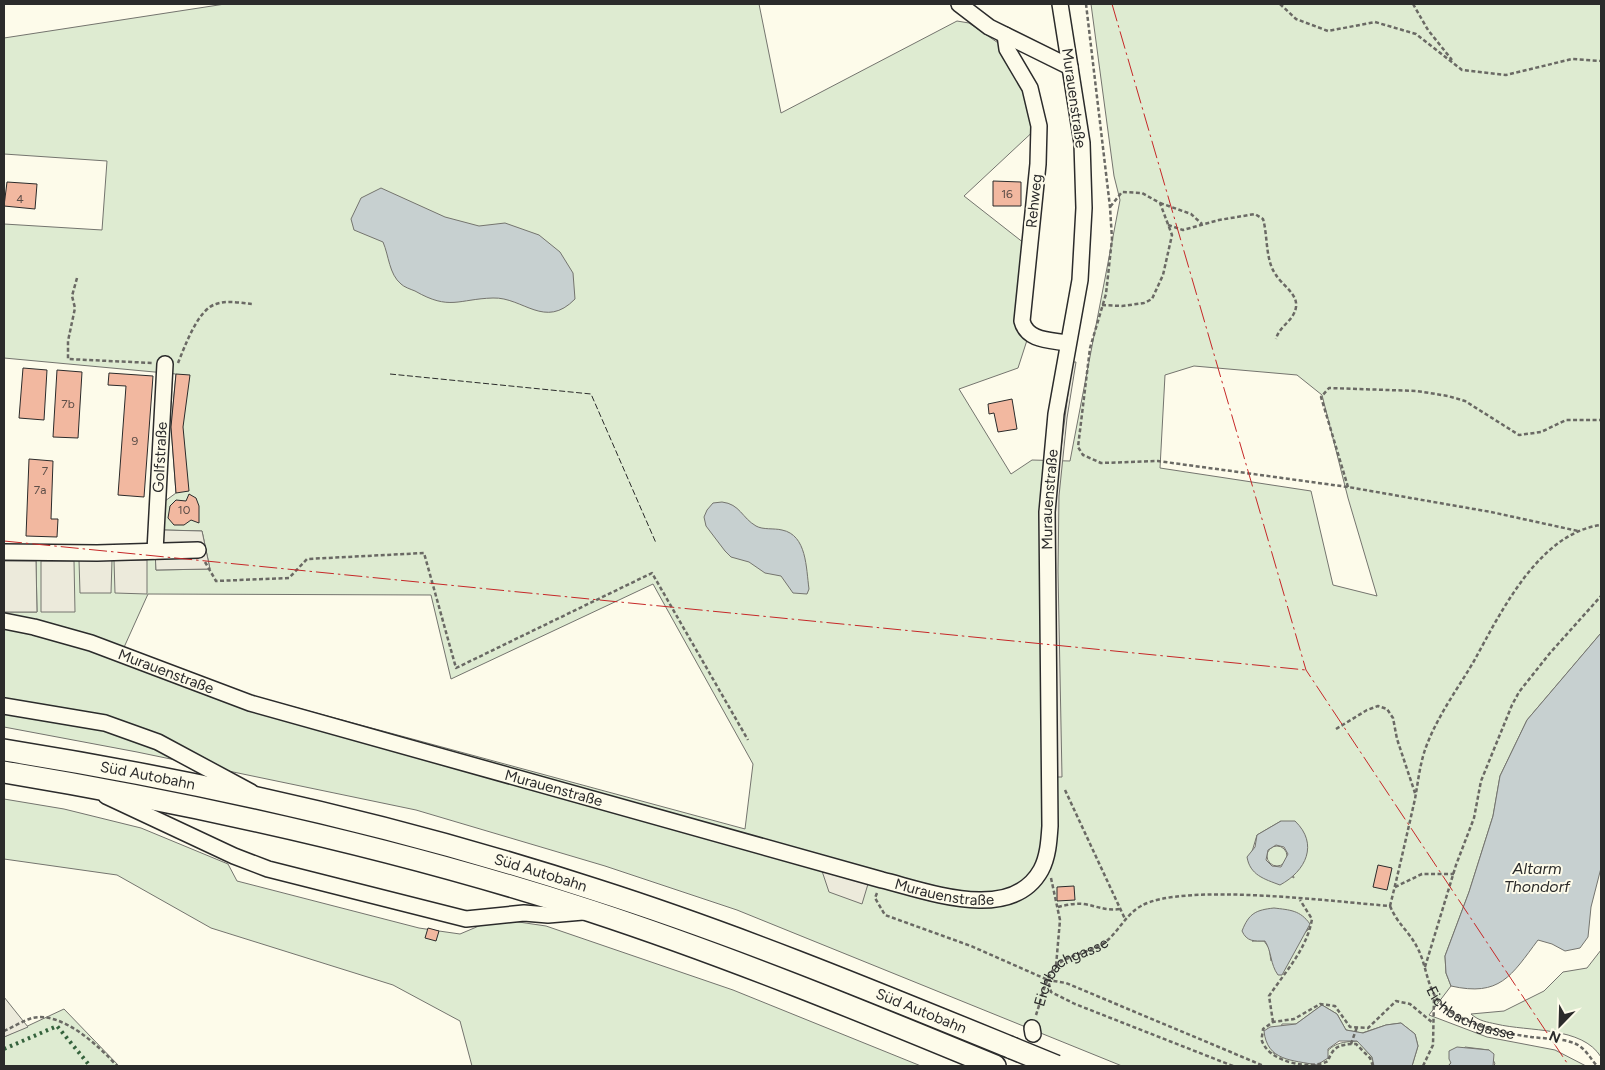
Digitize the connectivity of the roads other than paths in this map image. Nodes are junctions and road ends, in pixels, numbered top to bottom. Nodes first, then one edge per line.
1 (959, 4) edge
2 (1060, 4) edge
3 (1005, 35) junction
4 (1070, 67) junction
5 (1074, 345) junction
6 (165, 364) road end
7 (198, 550) road end
8 (4, 552) edge
9 (155, 552) junction
10 (4, 621) edge
11 (4, 706) edge
12 (4, 750) edge
13 (4, 772) edge
14 (82, 785) junction
15 (264, 798) junction
16 (591, 911) junction
17 (995, 1066) edge
18 (1056, 1066) edge

1 - 3 street
2 - 4 street, Murauenstraße
3 - 4 street
3 - 5 street, Rehweg
4 - 5 street, Murauenstraße
5 - 10 street, Murauenstraße
6 - 9 street, Golfstraße
7 - 9 street
8 - 9 street
11 - 15 street
12 - 15 highway, Süd Autobahn
13 - 14 highway, Süd Autobahn
14 - 16 highway, Süd Autobahn
14 - 16 street
15 - 18 highway, Süd Autobahn, bridge
16 - 17 highway, Süd Autobahn

